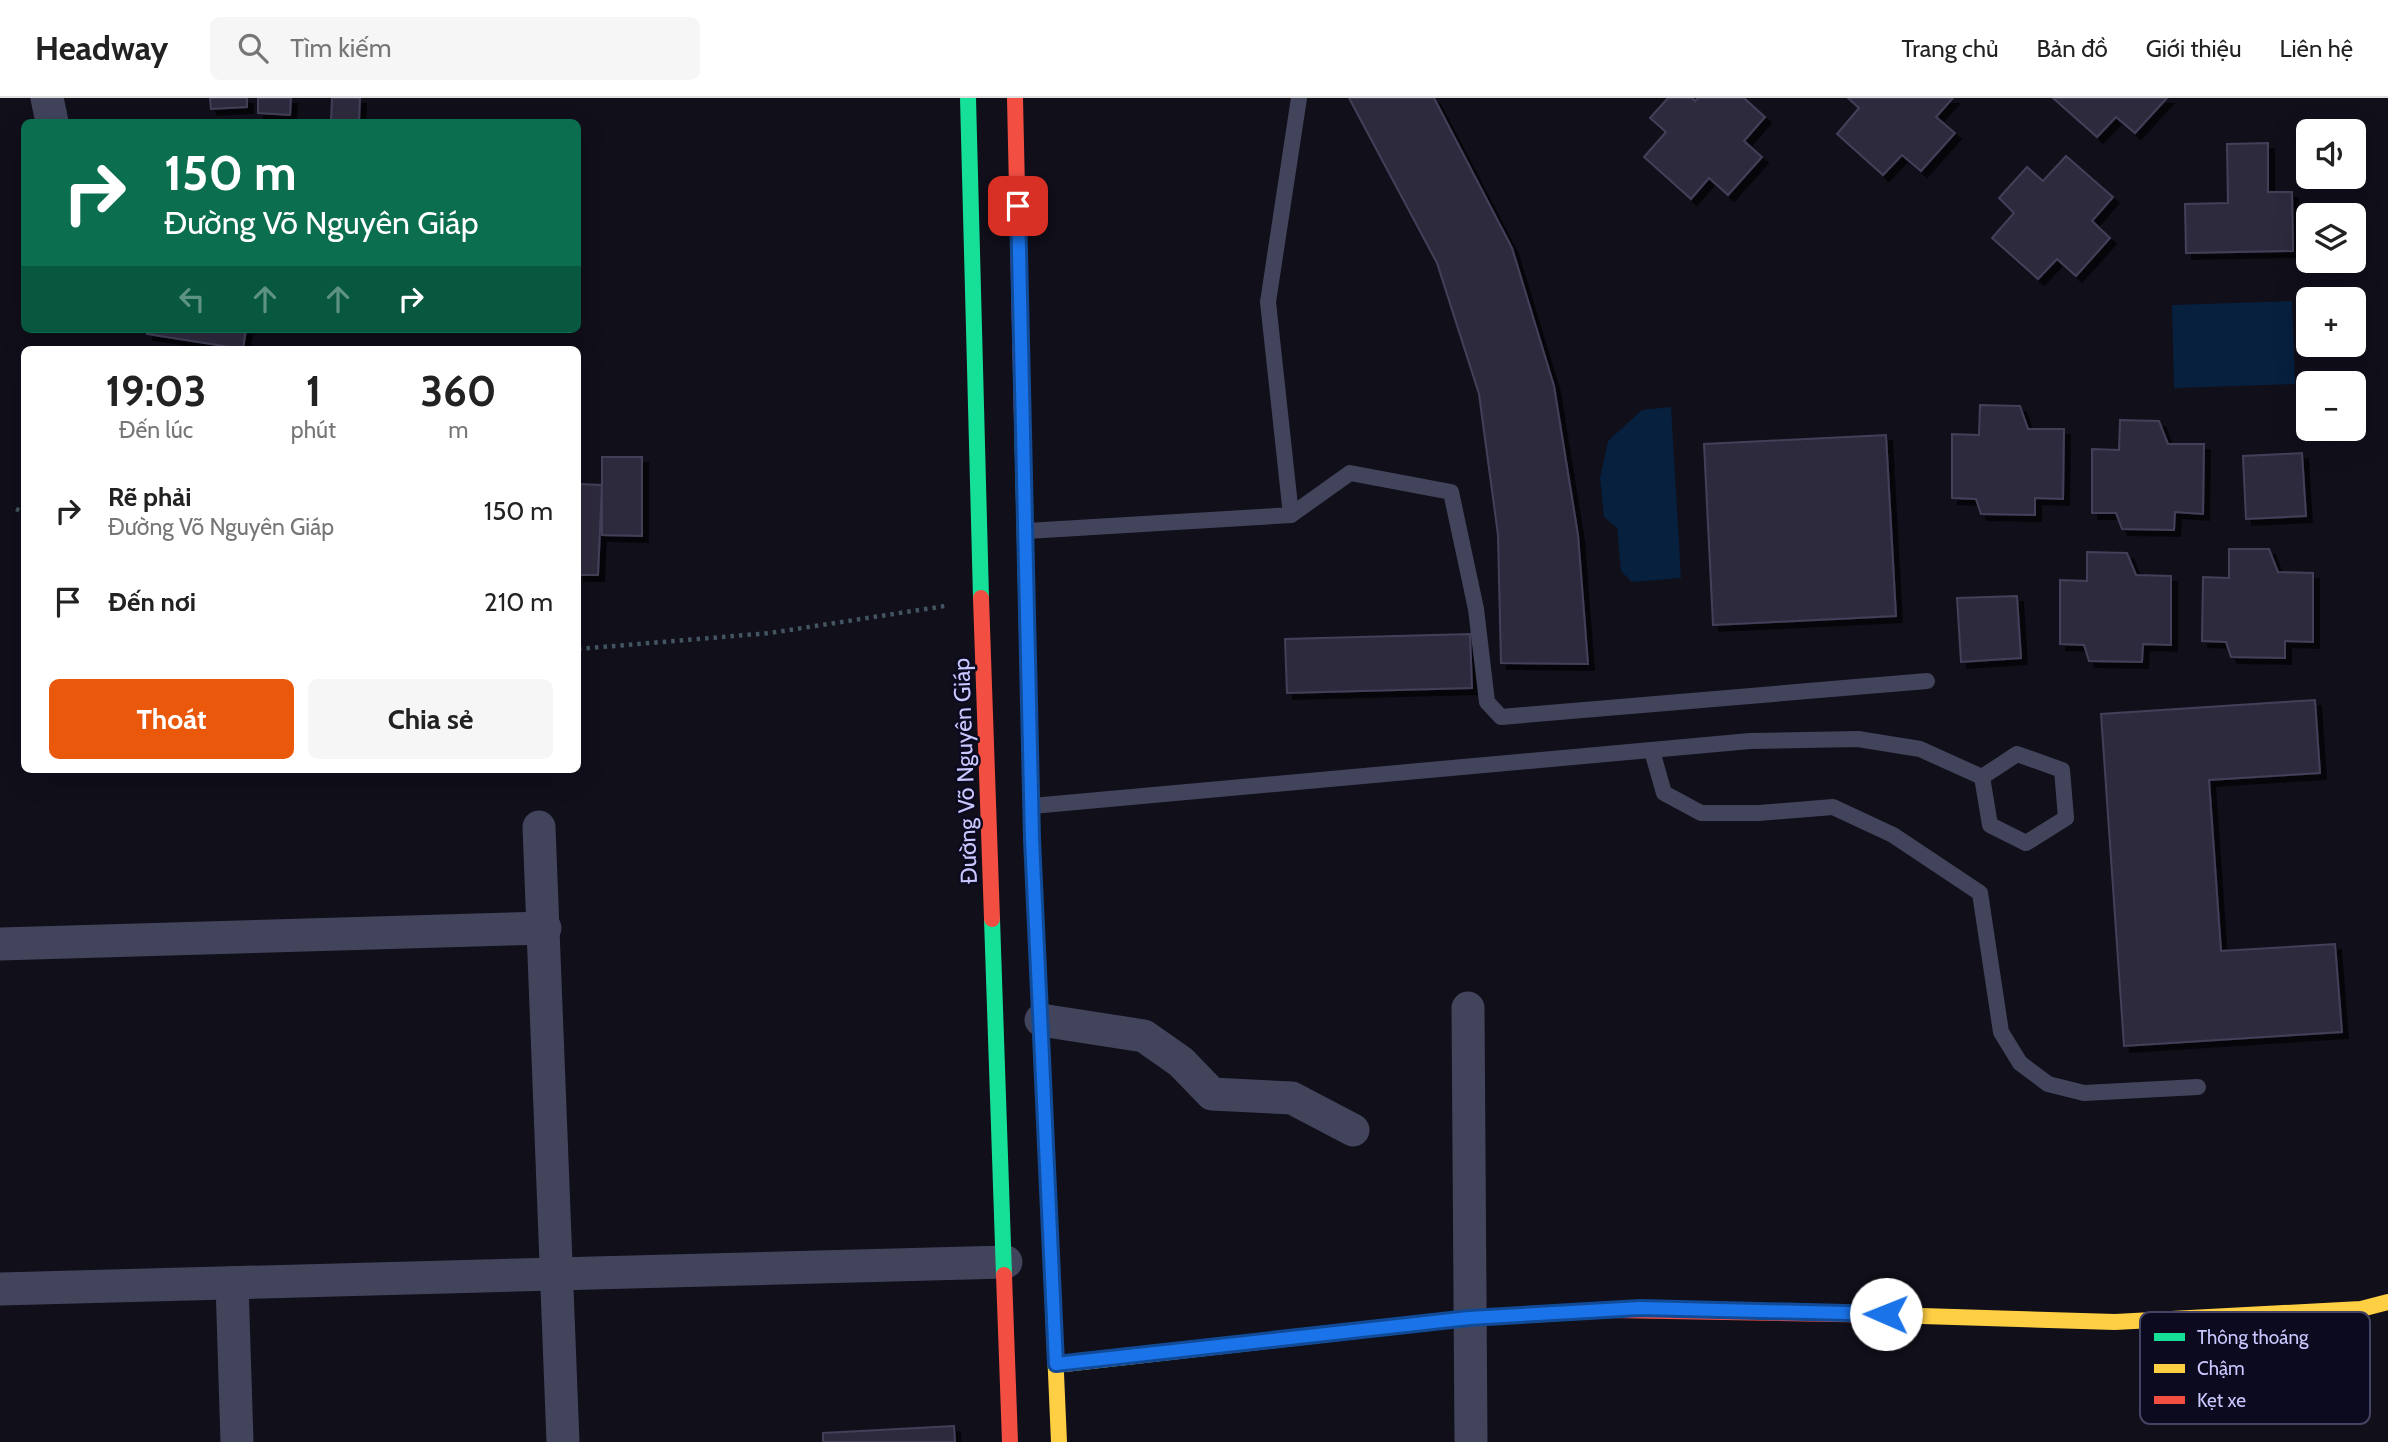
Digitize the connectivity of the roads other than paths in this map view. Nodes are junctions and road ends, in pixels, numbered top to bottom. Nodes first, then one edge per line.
1 (47, 98) edge
2 (968, 98) edge
3 (1015, 98) edge
4 (1299, 98) edge
5 (51, 119) edge
6 (1291, 515) junction
7 (1027, 531) junction
8 (993, 600) junction
9 (1029, 600) junction
10 (1927, 681) dead end
11 (1653, 751) junction
12 (1982, 776) junction
13 (1032, 806) junction
14 (539, 827) dead end
15 (545, 928) junction
16 (0, 944) edge
17 (1468, 1008) dead end
18 (1041, 1020) junction
19 (2198, 1087) dead end
20 (1353, 1130) dead end
21 (1006, 1262) junction
22 (559, 1274) junction
23 (232, 1283) junction
24 (0, 1289) edge
25 (2388, 1302) edge
26 (2304, 1312) edge
27 (1469, 1318) junction
28 (2140, 1321) edge
29 (1056, 1364) junction
30 (237, 1442) edge
31 (563, 1442) edge
32 (1010, 1442) edge
33 (1059, 1442) edge
34 (1471, 1442) edge

1 - 5 street
2 - 8 main road, Đường Võ Nguyên Giáp
3 - 7 main road
4 - 6 lane
6 - 7 lane
6 - 10 lane
7 - 9 main road
8 - 9 main road
8 - 21 main road, Đường Võ Nguyên Giáp
9 - 13 main road
11 - 12 lane
11 - 13 lane
11 - 19 lane
12 - 12 lane
13 - 18 main road
14 - 15 street
15 - 16 street
15 - 22 street
17 - 27 street
18 - 20 street
18 - 29 main road
21 - 22 street
21 - 32 main road, Đường Võ Nguyên Giáp
22 - 23 street
22 - 31 street
23 - 24 street
23 - 30 street
25 - 26 main road
27 - 28 main road
27 - 29 main road
27 - 34 street
29 - 33 main road

